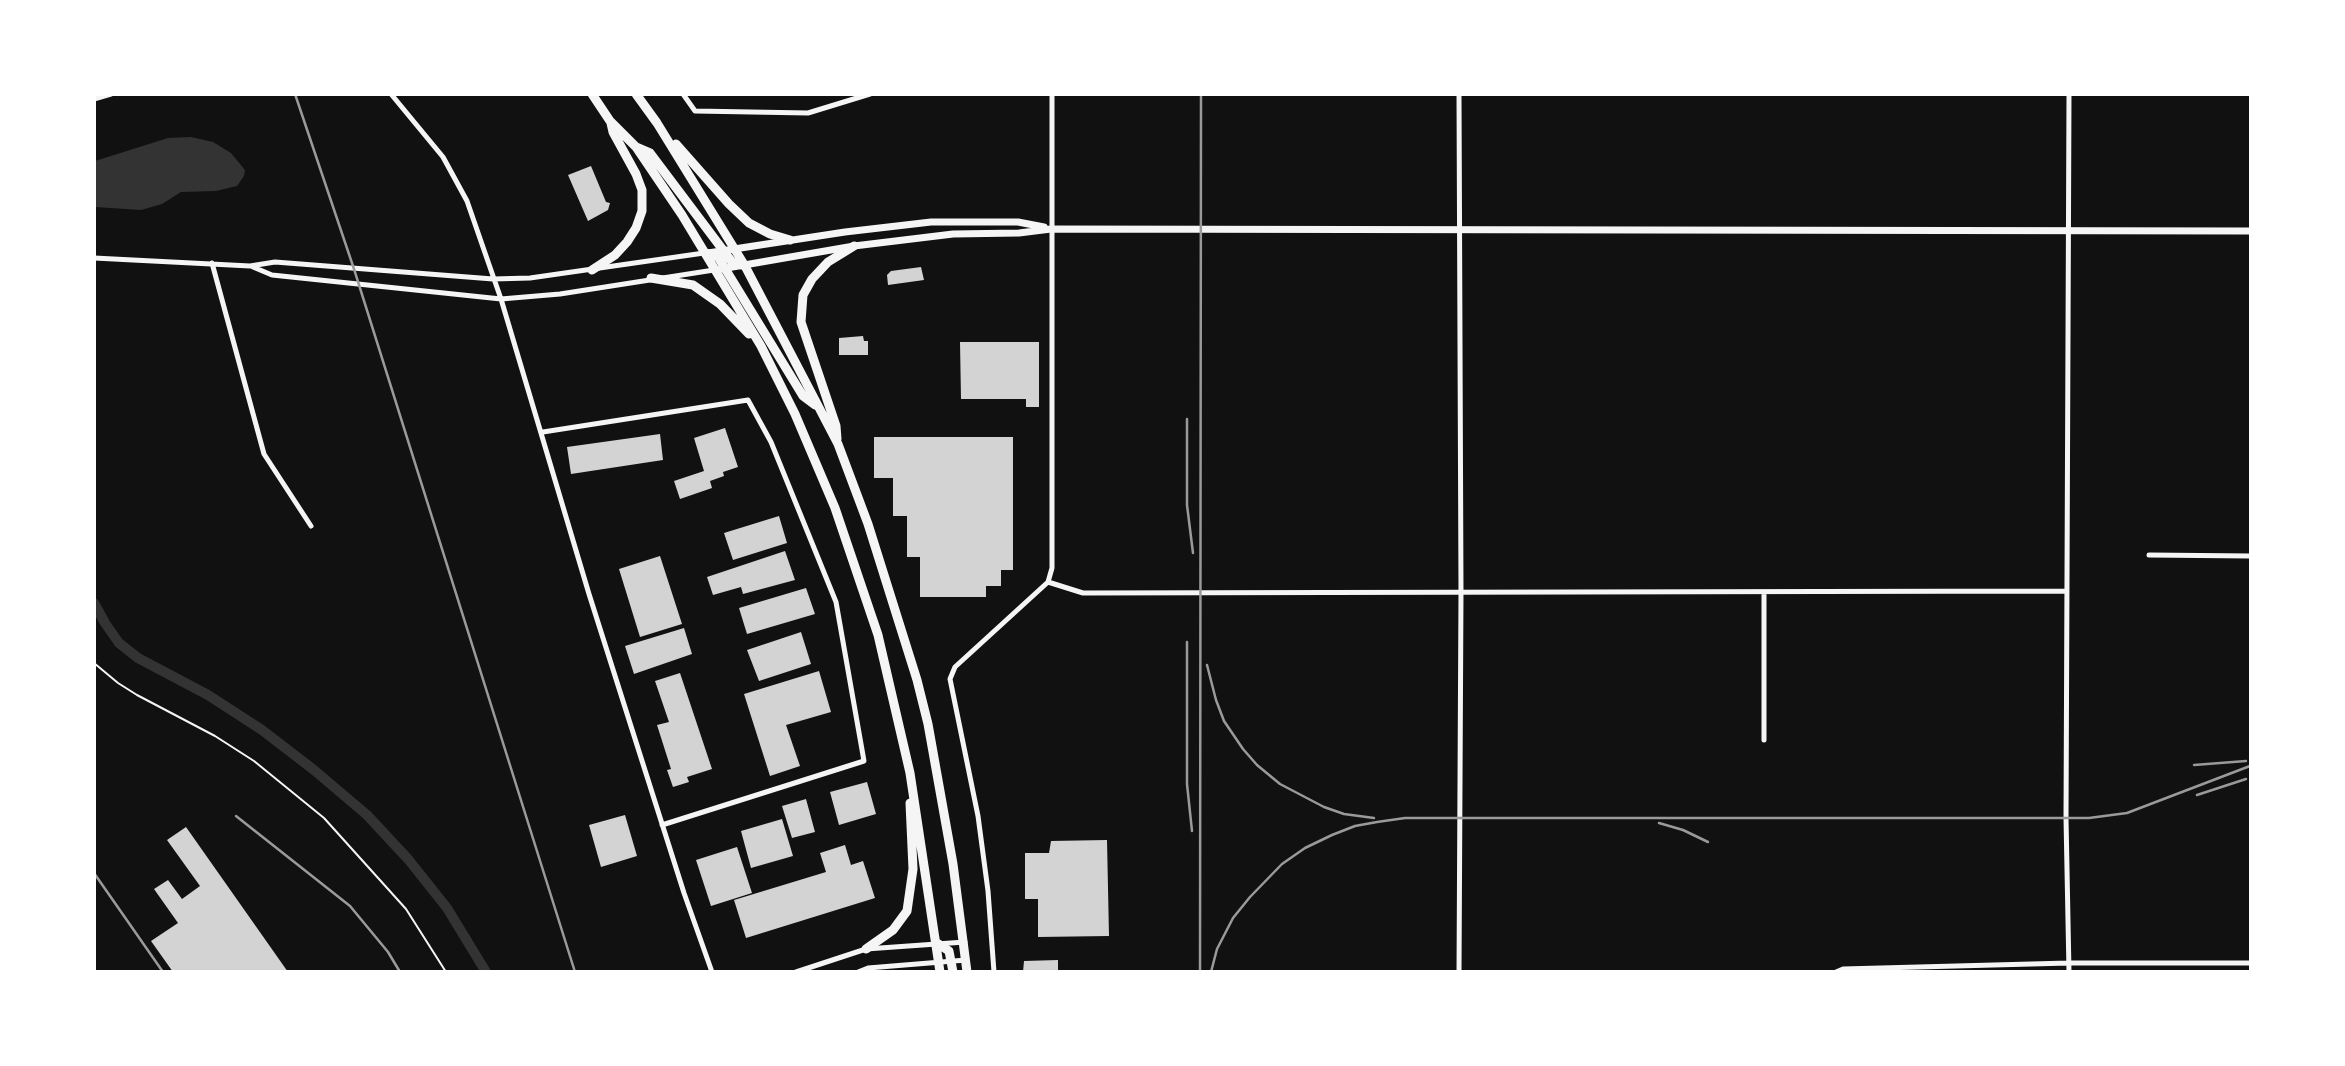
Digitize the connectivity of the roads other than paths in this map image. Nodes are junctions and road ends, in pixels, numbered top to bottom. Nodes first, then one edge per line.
1 (111, 94) edge
2 (391, 94) edge
3 (592, 94) edge
4 (636, 94) edge
5 (683, 94) edge
6 (870, 94) edge
7 (1052, 94) edge
8 (1459, 94) edge
9 (2069, 94) edge
10 (94, 99) edge
11 (610, 121) junction
12 (657, 123) junction
13 (636, 147) junction
14 (1051, 229) junction
15 (1459, 231) junction
16 (2069, 231) junction
17 (2250, 231) edge
18 (790, 240) junction
19 (854, 246) junction
20 (735, 249) junction
21 (723, 251) junction
22 (706, 253) junction
23 (94, 258) edge
24 (212, 263) junction
25 (250, 266) junction
26 (745, 266) junction
27 (725, 268) junction
28 (592, 270) junction
29 (715, 270) junction
30 (651, 278) junction
31 (493, 279) junction
32 (501, 299) junction
33 (761, 346) junction
34 (820, 410) junction
35 (543, 432) junction
36 (838, 444) junction
37 (311, 526) dead end
38 (2149, 555) dead end
39 (2250, 556) edge
40 (1048, 582) junction
41 (2067, 591) junction
42 (1461, 592) junction
43 (1764, 592) junction
44 (1764, 740) dead end
45 (910, 773) junction
46 (662, 825) junction
47 (965, 942) junction
48 (937, 943) junction
49 (866, 949) junction
50 (967, 960) junction
51 (2069, 963) junction
52 (2250, 963) edge
53 (952, 966) edge
54 (939, 967) edge
55 (712, 971) edge
56 (796, 971) edge
57 (858, 971) edge
58 (967, 971) edge
59 (994, 971) edge
60 (1459, 971) edge
61 (1836, 971) edge
62 (2069, 971) edge

1 - 10 street
2 - 31 street
3 - 11 main road
4 - 12 main road
5 - 6 street
7 - 14 street
8 - 15 street
9 - 16 street
11 - 13 main road
11 - 28 main road
12 - 18 main road
12 - 20 main road
13 - 21 main road
13 - 22 main road
14 - 15 street
14 - 18 street
14 - 19 street
14 - 40 street
15 - 16 street
15 - 42 street
16 - 17 street
16 - 41 street
18 - 20 street
19 - 26 street
19 - 36 main road
20 - 21 street
20 - 26 main road
21 - 22 street
21 - 26 main road
22 - 27 main road
22 - 28 street
22 - 29 main road
23 - 24 street
24 - 25 street
24 - 37 street
25 - 31 street
25 - 32 street
26 - 27 street
26 - 34 main road
27 - 29 street
27 - 34 main road
28 - 31 street
29 - 30 street
29 - 33 main road
30 - 32 street
30 - 33 main road
31 - 32 street
32 - 35 street
33 - 45 main road
34 - 36 main road
35 - 46 street
35 - 46 street
36 - 47 main road
38 - 39 street
40 - 42 street
40 - 59 street
41 - 43 street
41 - 51 street
42 - 43 street
42 - 60 street
43 - 44 street
45 - 48 main road
45 - 49 main road
46 - 55 street
47 - 48 street
47 - 50 main road
48 - 49 street
48 - 53 main road
48 - 54 main road
49 - 56 street
50 - 53 street
50 - 58 main road
51 - 52 street
51 - 61 street
51 - 62 street
53 - 54 street
54 - 57 street

